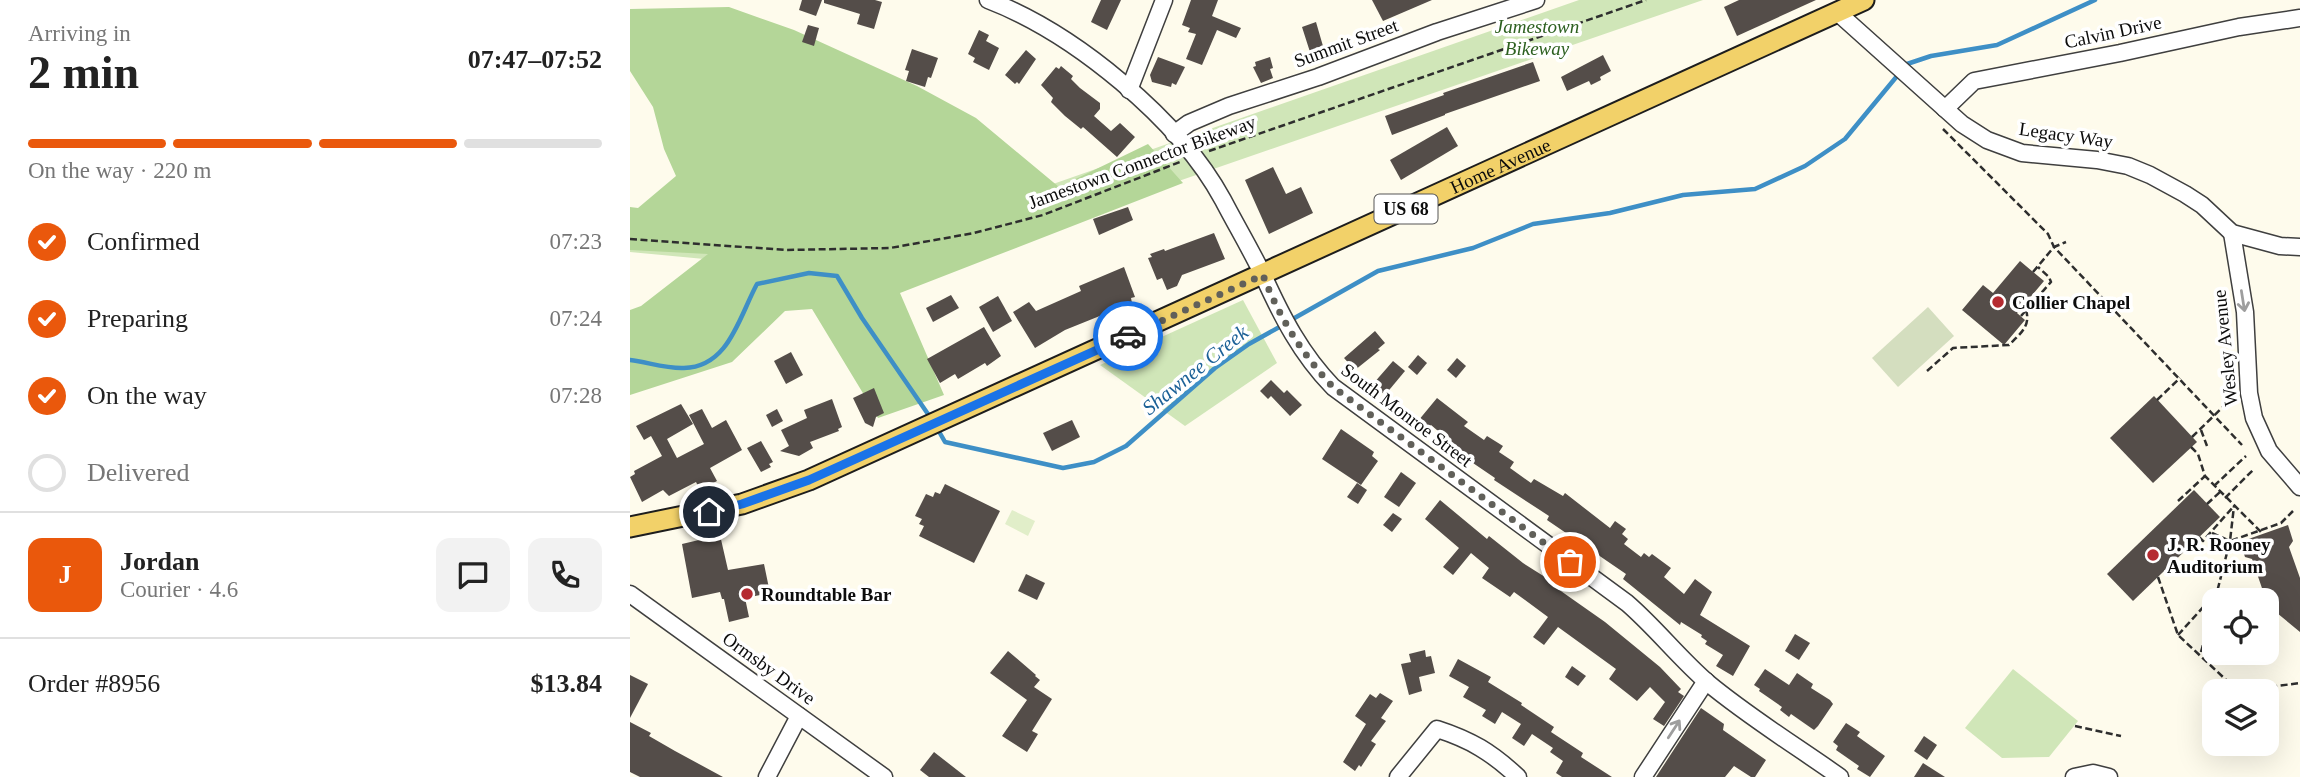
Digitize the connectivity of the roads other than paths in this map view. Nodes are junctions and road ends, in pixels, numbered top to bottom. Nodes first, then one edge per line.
1 (988, 0) edge
2 (1164, 0) edge
3 (1536, 0) edge
4 (1864, 0) edge
5 (1837, 12) junction
6 (2300, 18) edge
7 (1129, 90) junction
8 (1941, 115) junction
9 (1174, 134) junction
10 (2232, 233) junction
11 (2300, 247) edge
12 (1263, 275) junction
13 (2300, 487) edge
14 (630, 527) edge
15 (630, 594) edge
16 (1706, 681) junction
17 (799, 716) junction
18 (767, 777) edge
19 (884, 777) edge
20 (1398, 777) edge
21 (1518, 777) edge
22 (1643, 777) edge
23 (1840, 777) edge
24 (2074, 777) edge
25 (2109, 777) edge

1 - 7 street, South Monroe Street
2 - 7 street
3 - 9 street, Summit Street
4 - 5 main road, Home Avenue / US 68
5 - 8 street, Legacy Way
5 - 12 main road, Home Avenue / US 68
6 - 8 street, Calvin Drive
7 - 9 street, South Monroe Street
8 - 10 street, Legacy Way
9 - 12 street, South Monroe Street
10 - 11 street
10 -> 13 street, Wesley Avenue
12 - 14 main road, Home Avenue / US 68
12 - 16 street, South Monroe Street
15 - 17 street, Ormsby Drive
22 -> 16 street
16 - 23 street, South Monroe Street
17 - 18 street
17 - 19 street, Ormsby Drive
20 - 21 street
24 - 25 street

